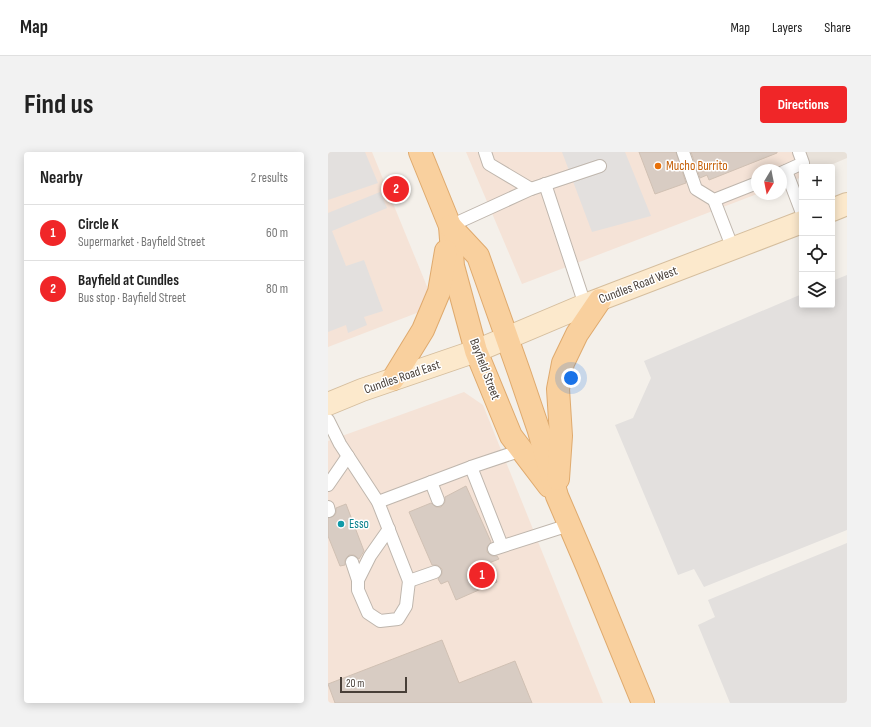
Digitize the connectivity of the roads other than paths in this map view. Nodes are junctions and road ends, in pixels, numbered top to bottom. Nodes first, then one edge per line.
1 (420, 152) edge
2 (485, 152) edge
3 (683, 152) edge
4 (799, 152) edge
5 (600, 166) dead end
6 (787, 171) edge
7 (787, 179) edge
8 (545, 184) junction
9 (751, 185) edge
10 (532, 189) junction
11 (714, 200) junction
12 (847, 204) edge
13 (799, 205) edge
14 (835, 209) edge
15 (799, 223) edge
16 (450, 226) junction
17 (733, 249) junction
18 (592, 302) junction
19 (508, 337) junction
20 (476, 351) junction
21 (393, 379) junction
22 (328, 404) edge
23 (328, 420) edge
24 (522, 450) junction
25 (348, 456) junction
26 (472, 467) junction
27 (431, 482) junction
28 (328, 484) edge
29 (557, 496) junction
30 (438, 500) dead end
31 (378, 502) junction
32 (569, 525) junction
33 (388, 529) junction
34 (352, 562) dead end
35 (435, 572) dead end
36 (358, 580) junction
37 (409, 581) junction
38 (643, 703) edge

1 - 16 main road, Bayfield Street
2 - 10 lane
3 - 11 lane
4 - 6 lane
5 - 8 lane
7 - 13 lane
8 - 10 lane
8 - 18 lane
9 - 11 lane
10 - 16 lane
11 - 17 lane
12 - 14 main road
15 - 17 main road, Cundles Road West
16 - 19 main road, Bayfield Street
16 - 20 main road, Bayfield Street
16 - 21 main road
17 - 18 main road, Cundles Road West
18 - 19 main road, Cundles Road West
18 - 29 main road
19 - 20 main road, Cundles Road West
19 - 29 main road, Bayfield Street
20 - 21 main road, Cundles Road East
20 - 24 main road, Bayfield Street
21 - 22 main road, Cundles Road East
23 - 25 lane
24 - 26 lane
24 - 29 main road, Bayfield Street
25 - 28 lane
25 - 31 lane
26 - 27 lane
26 - 32 lane
27 - 30 lane
27 - 31 lane
29 - 32 main road, Bayfield Street
31 - 33 lane
32 - 38 main road, Bayfield Street
33 - 36 lane
33 - 37 lane
34 - 36 lane
35 - 37 lane
36 - 37 lane

